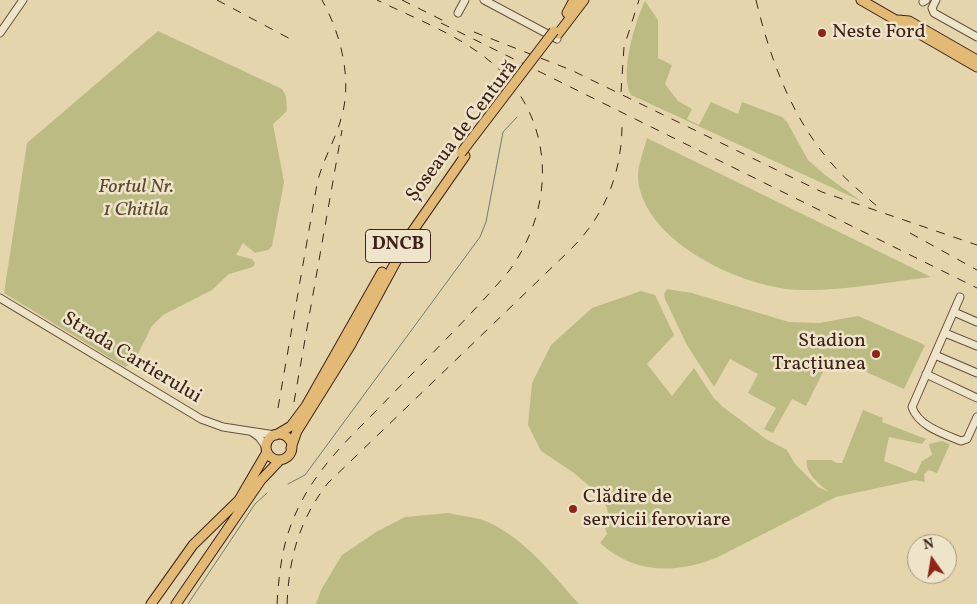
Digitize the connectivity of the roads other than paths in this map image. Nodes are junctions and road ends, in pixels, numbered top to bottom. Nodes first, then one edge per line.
1 (23, 0) edge
2 (465, 0) edge
3 (484, 0) edge
4 (575, 0) edge
5 (584, 0) edge
6 (591, 0) edge
7 (861, 0) edge
8 (936, 0) edge
9 (458, 13) dead end
10 (568, 16) junction
11 (0, 33) edge
12 (556, 35) junction
13 (977, 37) edge
14 (976, 60) edge
15 (463, 155) junction
16 (960, 297) dead end
17 (0, 298) edge
18 (954, 312) junction
19 (977, 322) edge
20 (945, 333) junction
21 (977, 346) edge
22 (935, 355) junction
23 (977, 373) edge
24 (926, 374) junction
25 (977, 398) edge
26 (977, 417) edge
27 (252, 432) junction
28 (275, 435) junction
29 (291, 448) junction
30 (266, 450) junction
31 (280, 460) junction
32 (151, 604) edge
33 (176, 604) edge

1 - 11 street
2 - 9 street
3 - 12 street
4 - 10 main road
5 - 10 main road, Șoseaua de Centură / DNCB
6 - 10 main road
7 - 14 main road
8 - 13 street
10 - 12 main road, Șoseaua de Centură / DNCB
12 - 15 main road, Șoseaua de Centură / DNCB
15 - 28 main road, Șoseaua de Centură / DNCB
15 - 29 main road, Șoseaua de Centură / DNCB
16 - 18 street
17 - 27 street, Strada Cartierului
18 - 19 street
18 - 20 street
20 - 21 street
20 - 22 street
22 - 23 street
22 - 24 street
24 - 25 street
24 - 26 street
27 - 28 street, Strada Cartierului
27 - 30 street
28 - 29 main road
28 - 30 main road, Șoseaua de Centură / DNCB
29 - 31 main road, Șoseaua de Centură / DNCB
30 - 31 main road
30 - 32 main road, Șoseaua de Centură / DNCB
31 - 33 main road, Șoseaua de Centură / DNCB

